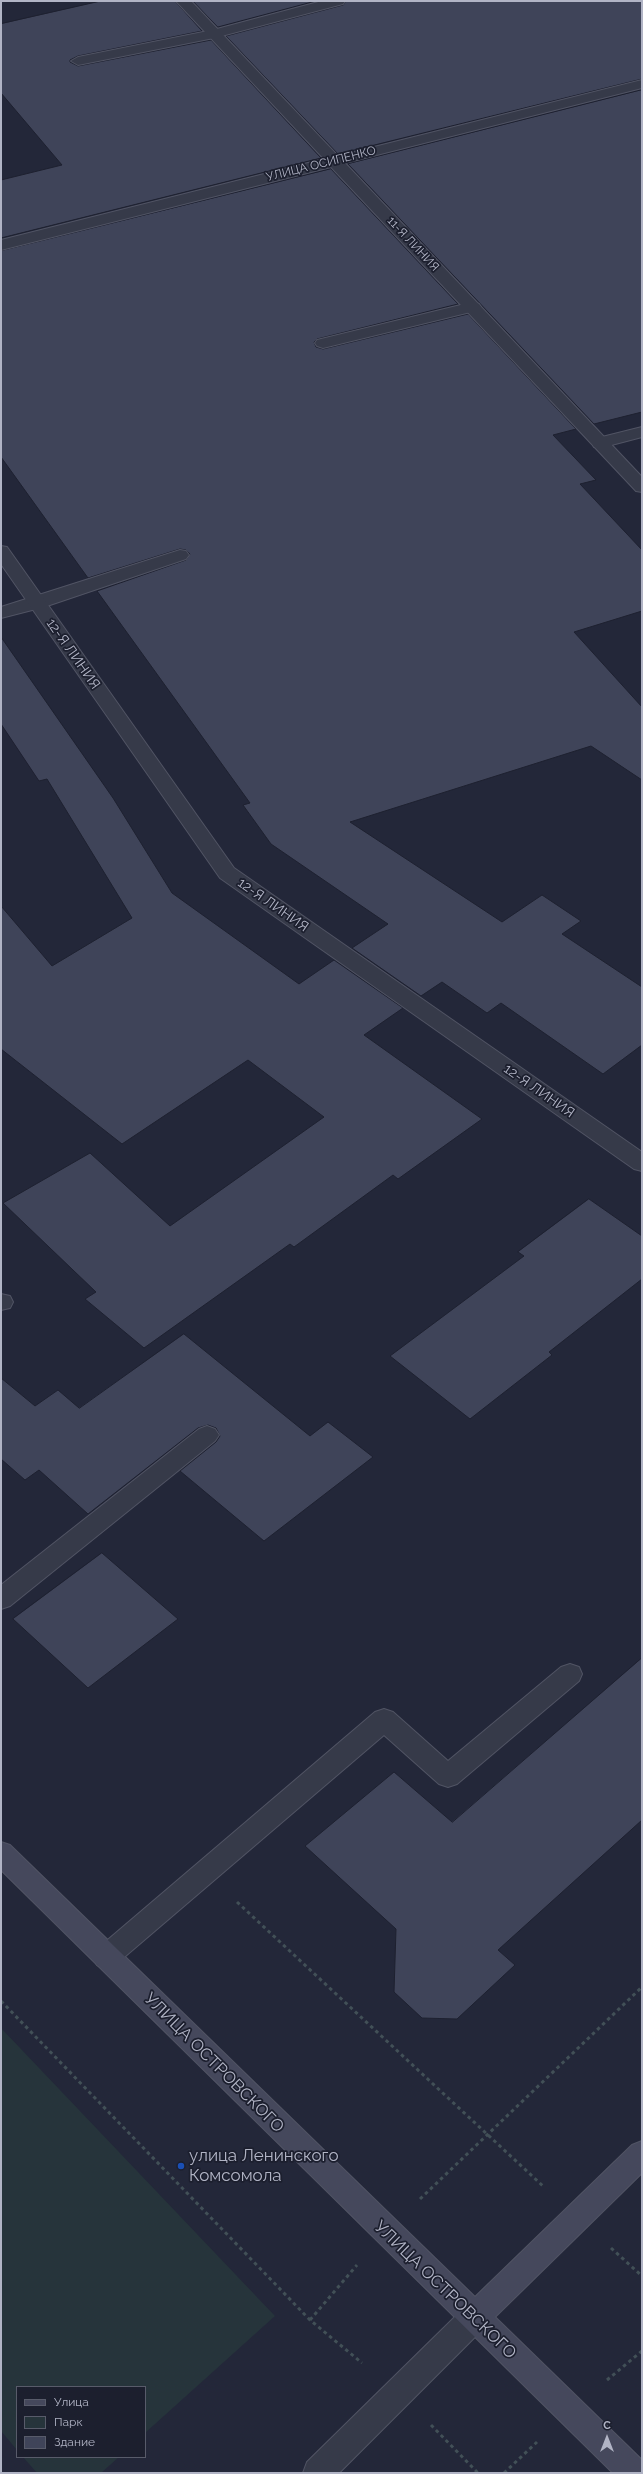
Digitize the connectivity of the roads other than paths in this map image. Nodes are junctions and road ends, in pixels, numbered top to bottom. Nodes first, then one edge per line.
1 (183, 1) edge
2 (338, 1) edge
3 (214, 34) junction
4 (78, 61) dead end
5 (642, 84) edge
6 (335, 161) junction
7 (1, 245) edge
8 (473, 307) junction
9 (323, 343) dead end
10 (642, 432) edge
11 (600, 443) junction
12 (642, 487) edge
13 (1, 551) edge
14 (180, 555) dead end
15 (38, 603) junction
16 (1, 613) edge
17 (642, 1163) edge
18 (207, 1435) dead end
19 (1, 1599) edge
20 (570, 1674) dead end
21 (1, 1853) edge
22 (106, 1957) junction
23 (642, 2154) edge
24 (474, 2318) junction
25 (318, 2473) edge
26 (634, 2473) edge

1 - 3 street, 11-Я ЛИНИЯ
2 - 3 street
3 - 4 street
3 - 6 street, 11-Я ЛИНИЯ
5 - 6 street, УЛИЦА ОСИПЕНКО
6 - 7 street, УЛИЦА ОСИПЕНКО
6 - 8 street, 11-Я ЛИНИЯ
8 - 9 street
8 - 11 street, 11-Я ЛИНИЯ
10 - 11 street
11 - 12 street, 11-Я ЛИНИЯ
13 - 15 street, 12-Я ЛИНИЯ
14 - 15 street
15 - 16 street
15 - 17 street, 12-Я ЛИНИЯ
18 - 19 street
20 - 22 street
21 - 22 street, УЛИЦА ОСТРОВСКОГО
22 - 24 street, УЛИЦА ОСТРОВСКОГО
23 - 24 street
24 - 25 street
24 - 26 street, УЛИЦА ОСТРОВСКОГО

